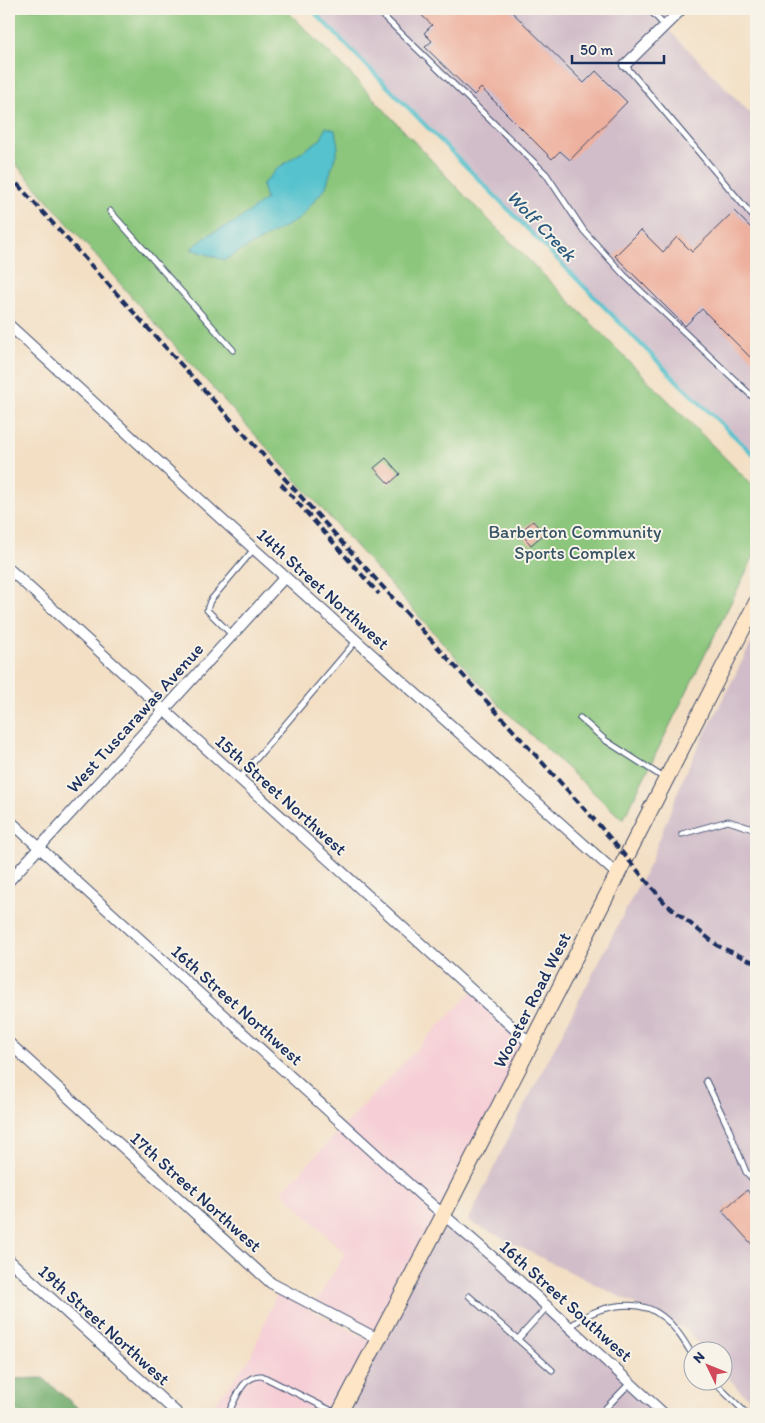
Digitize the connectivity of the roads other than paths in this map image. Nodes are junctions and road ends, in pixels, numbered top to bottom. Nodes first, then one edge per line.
1 (376, 9) edge
2 (649, 9) edge
3 (682, 9) edge
4 (665, 26) junction
5 (625, 65) joint
6 (110, 211) dead end
7 (756, 220) edge
8 (9, 325) edge
9 (232, 350) dead end
10 (756, 400) edge
11 (254, 549) junction
12 (9, 569) edge
13 (285, 577) junction
14 (756, 603) edge
15 (232, 636) junction
16 (356, 641) junction
17 (164, 710) junction
18 (580, 718) dead end
19 (239, 779) junction
20 (666, 780) junction
21 (9, 820) edge
22 (756, 830) edge
23 (682, 834) dead end
24 (39, 848) junction
25 (617, 874) junction
26 (9, 881) edge
27 (9, 1043) edge
28 (531, 1044) junction
29 (706, 1081) dead end
30 (756, 1183) edge
31 (444, 1214) junction
32 (9, 1260) edge
33 (470, 1296) dead end
34 (547, 1307) junction
35 (570, 1328) junction
36 (518, 1339) junction
37 (378, 1340) junction
38 (682, 1341) edge
39 (552, 1370) dead end
40 (631, 1382) junction
41 (722, 1390) edge
42 (178, 1414) edge
43 (228, 1414) edge
44 (339, 1414) edge
45 (600, 1414) edge
46 (664, 1414) edge
47 (747, 1414) edge

1 - 10 lane
2 - 4 lane
3 - 4 street
4 - 5 street
5 - 7 lane
6 - 9 lane
8 - 11 street, 14th Street Northwest
11 - 13 street, 14th Street Northwest
11 - 15 lane
12 - 17 street, 15th Street Northwest
13 - 15 street, West Tuscarawas Avenue
13 - 16 street, 14th Street Northwest
14 - 20 main road, Wooster Road West
15 - 17 street, West Tuscarawas Avenue
16 - 19 lane
16 - 25 street, 14th Street Northwest
17 - 19 street, 15th Street Northwest
17 - 24 street, West Tuscarawas Avenue
18 - 20 lane
19 - 28 street, 15th Street Northwest
20 - 25 main road, Wooster Road West
21 - 24 street, 16th Street Northwest
22 - 23 lane
24 - 26 street, West Tuscarawas Avenue
24 - 31 street, 16th Street Northwest
25 - 28 main road, Wooster Road West
27 - 37 street, 17th Street Northwest
28 - 31 main road, Wooster Road West
29 - 30 lane
31 - 34 street, 16th Street Southwest
31 - 37 main road, Wooster Road West
32 - 42 street, 19th Street Northwest
33 - 36 lane
34 - 35 street, 16th Street Southwest
34 - 36 lane
35 - 38 lane
35 - 40 street, 16th Street Southwest
36 - 39 lane
37 - 44 main road, Wooster Road West
40 - 45 lane
40 - 46 street, 16th Street Southwest
41 - 47 lane
43 - 44 lane

